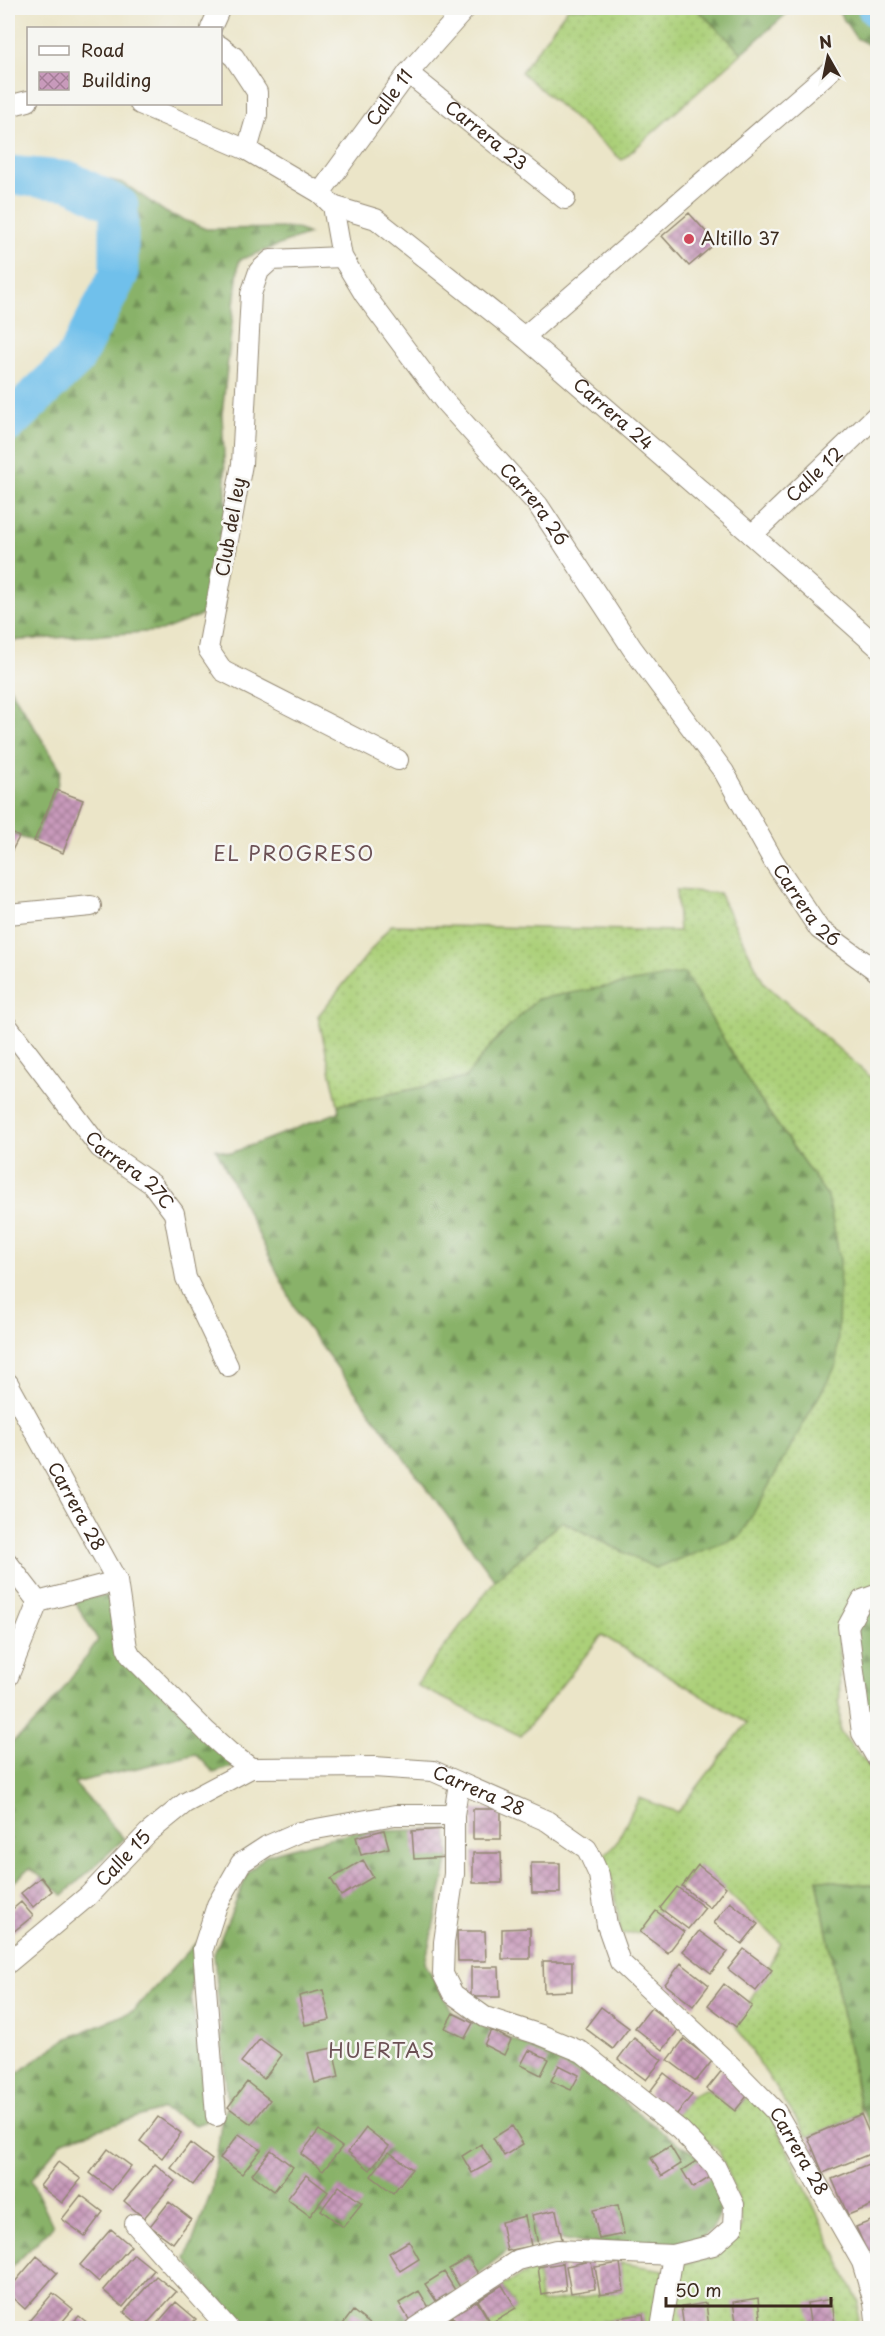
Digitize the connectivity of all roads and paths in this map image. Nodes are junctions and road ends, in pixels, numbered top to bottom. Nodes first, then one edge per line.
1 (220, 8) edge
2 (466, 8) edge
3 (211, 27) edge
4 (222, 48) edge
5 (829, 72) dead end
6 (408, 73) junction
7 (27, 101) edge
8 (8, 105) edge
9 (142, 105) edge
10 (247, 150) junction
11 (327, 199) junction
12 (565, 199) dead end
13 (342, 257) junction
14 (524, 337) junction
15 (878, 414) edge
16 (752, 535) junction
17 (878, 647) edge
18 (398, 760) dead end
19 (91, 906) dead end
20 (8, 914) edge
21 (878, 972) edge
22 (8, 1027) edge
23 (228, 1366) dead end
24 (8, 1383) edge
25 (8, 1563) edge
26 (117, 1581) junction
27 (878, 1594) edge
28 (38, 1602) junction
29 (8, 1677) edge
30 (878, 1760) edge
31 (251, 1768) junction
32 (459, 1783) junction
33 (454, 1815) junction
34 (8, 1963) edge
35 (216, 2116) dead end
36 (135, 2224) dead end
37 (673, 2255) junction
38 (228, 2328) edge
39 (415, 2328) edge
40 (661, 2328) edge
41 (877, 2328) edge

1 - 3 street
2 - 6 street, Calle 11
4 - 10 street
5 - 14 street
6 - 11 street, Calle 11
6 - 12 street, Carrera 23
7 - 8 street
9 - 10 street
10 - 11 street
11 - 13 street, Carrera 26
11 - 14 street, Carrera 24
13 - 18 street, Club del ley
13 - 21 street, Carrera 26
14 - 16 street, Carrera 24
15 - 16 street, Calle 12
16 - 17 street, Carrera 24
19 - 20 street
22 - 23 street, Carrera 27C
24 - 26 street, Carrera 28
25 - 28 street
26 - 28 street
26 - 31 street, Carrera 28
27 - 30 street
28 - 29 street
31 - 32 street, Carrera 28
31 - 34 street, Calle 15
32 - 33 street
32 - 41 street, Carrera 28
33 - 35 street
33 - 37 street
36 - 38 street
37 - 39 street
37 - 40 street

